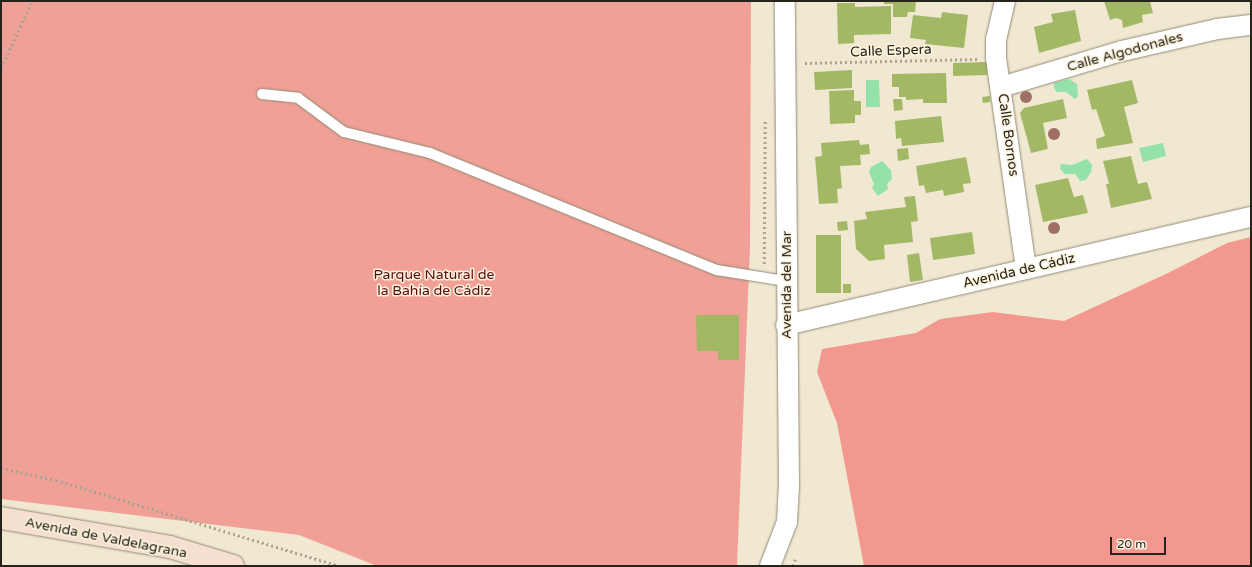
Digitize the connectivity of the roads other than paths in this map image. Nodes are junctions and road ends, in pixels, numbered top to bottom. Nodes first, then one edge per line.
1 (785, 1) edge
2 (1006, 1) edge
3 (1251, 25) edge
4 (1001, 87) junction
5 (262, 94) dead end
6 (1251, 217) edge
7 (1026, 269) junction
8 (786, 281) junction
9 (786, 325) junction
10 (1, 518) edge
11 (787, 522) junction
12 (233, 566) edge
13 (770, 566) edge
14 (786, 566) edge

1 - 8 street, Avenida del Mar
2 - 4 street, Calle Bornos
3 - 4 street, Calle Algodonales
4 - 7 street, Calle Bornos
5 - 8 lane
6 - 7 street, Avenida de Cádiz
7 - 9 street, Avenida de Cádiz
8 - 9 street, Avenida del Mar
9 - 11 street, Avenida del Mar
10 - 12 main road, Avenida de Valdelagrana
11 - 13 street, Avenida del Mar
11 - 14 street

